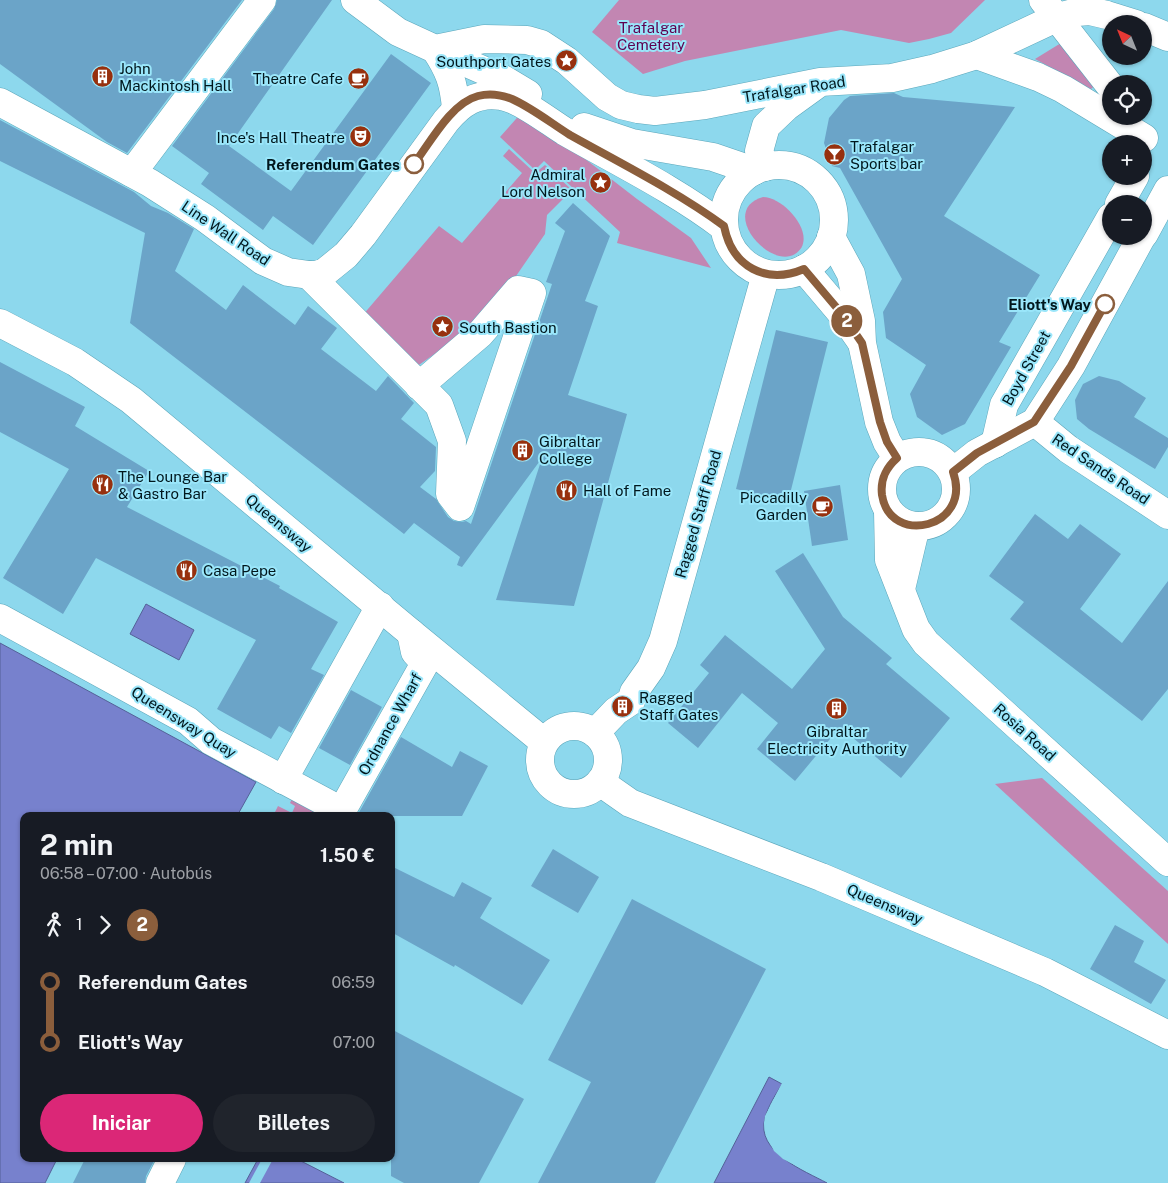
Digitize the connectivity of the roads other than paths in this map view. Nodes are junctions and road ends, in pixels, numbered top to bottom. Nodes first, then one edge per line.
1 (262, 0) edge
2 (355, 0) edge
3 (1103, 0) edge
4 (1050, 9) edge
5 (1111, 15) edge
6 (1124, 15) edge
7 (1152, 30) edge
8 (1168, 37) edge
9 (435, 49) junction
10 (977, 55) junction
11 (1102, 75) edge
12 (820, 82) junction
13 (0, 102) edge
14 (456, 109) junction
15 (1137, 135) edge
16 (759, 169) junction
17 (132, 173) junction
18 (1168, 190) edge
19 (1152, 219) edge
20 (724, 226) junction
21 (1102, 233) edge
22 (831, 237) junction
23 (1138, 245) edge
24 (804, 269) junction
25 (766, 274) junction
26 (308, 275) junction
27 (0, 323) edge
28 (862, 343) junction
29 (419, 386) junction
30 (1034, 422) junction
31 (995, 444) junction
32 (897, 458) junction
33 (953, 472) junction
34 (888, 511) junction
35 (1168, 515) edge
36 (916, 526) junction
37 (901, 589) junction
38 (380, 606) junction
39 (0, 618) edge
40 (411, 633) junction
41 (595, 733) junction
42 (544, 742) junction
43 (283, 780) junction
44 (600, 782) junction
45 (337, 812) edge
46 (341, 812) edge
47 (1168, 862) edge
48 (1168, 1034) edge
49 (170, 1162) edge
50 (160, 1183) edge

1 - 17 street
2 - 9 street
3 - 6 street
4 - 5 street, Trafalgar Road
4 - 10 street, Trafalgar Road
4 - 11 street
7 - 8 street
9 - 12 street, Trafalgar Road
9 - 14 street
9 - 16 street
10 - 12 street, Trafalgar Road
10 - 15 street
12 - 16 street
13 - 17 street, Line Wall Road
14 - 20 street, Line Wall Road
14 - 26 street, Line Wall Road
16 - 20 street
16 - 22 street
17 - 26 street, Line Wall Road
18 - 19 street
20 - 25 street
21 - 31 street, Boyd Street
22 - 24 street
22 - 28 street
23 - 30 street
24 - 25 street
24 - 28 street
25 - 41 street, Ragged Staff Road
26 - 29 street
27 - 38 street, Queensway
28 - 32 street
29 - 29 street
30 - 31 street, Boyd Street
30 - 35 street, Red Sands Road
31 - 33 street, Boyd Street
32 - 33 street
32 - 34 street, Rosia Road
33 - 36 street
34 - 36 street
34 - 37 street, Rosia Road
36 - 37 street
37 - 47 street, Rosia Road
38 - 40 street, Queensway
38 - 43 street
39 - 43 street, Queensway Quay
40 - 42 street, Queensway
40 - 46 street, Ordnance Wharf
41 - 42 street
41 - 44 street
42 - 44 street
43 - 45 street, Queensway Quay
44 - 48 street, Queensway
49 - 50 street

